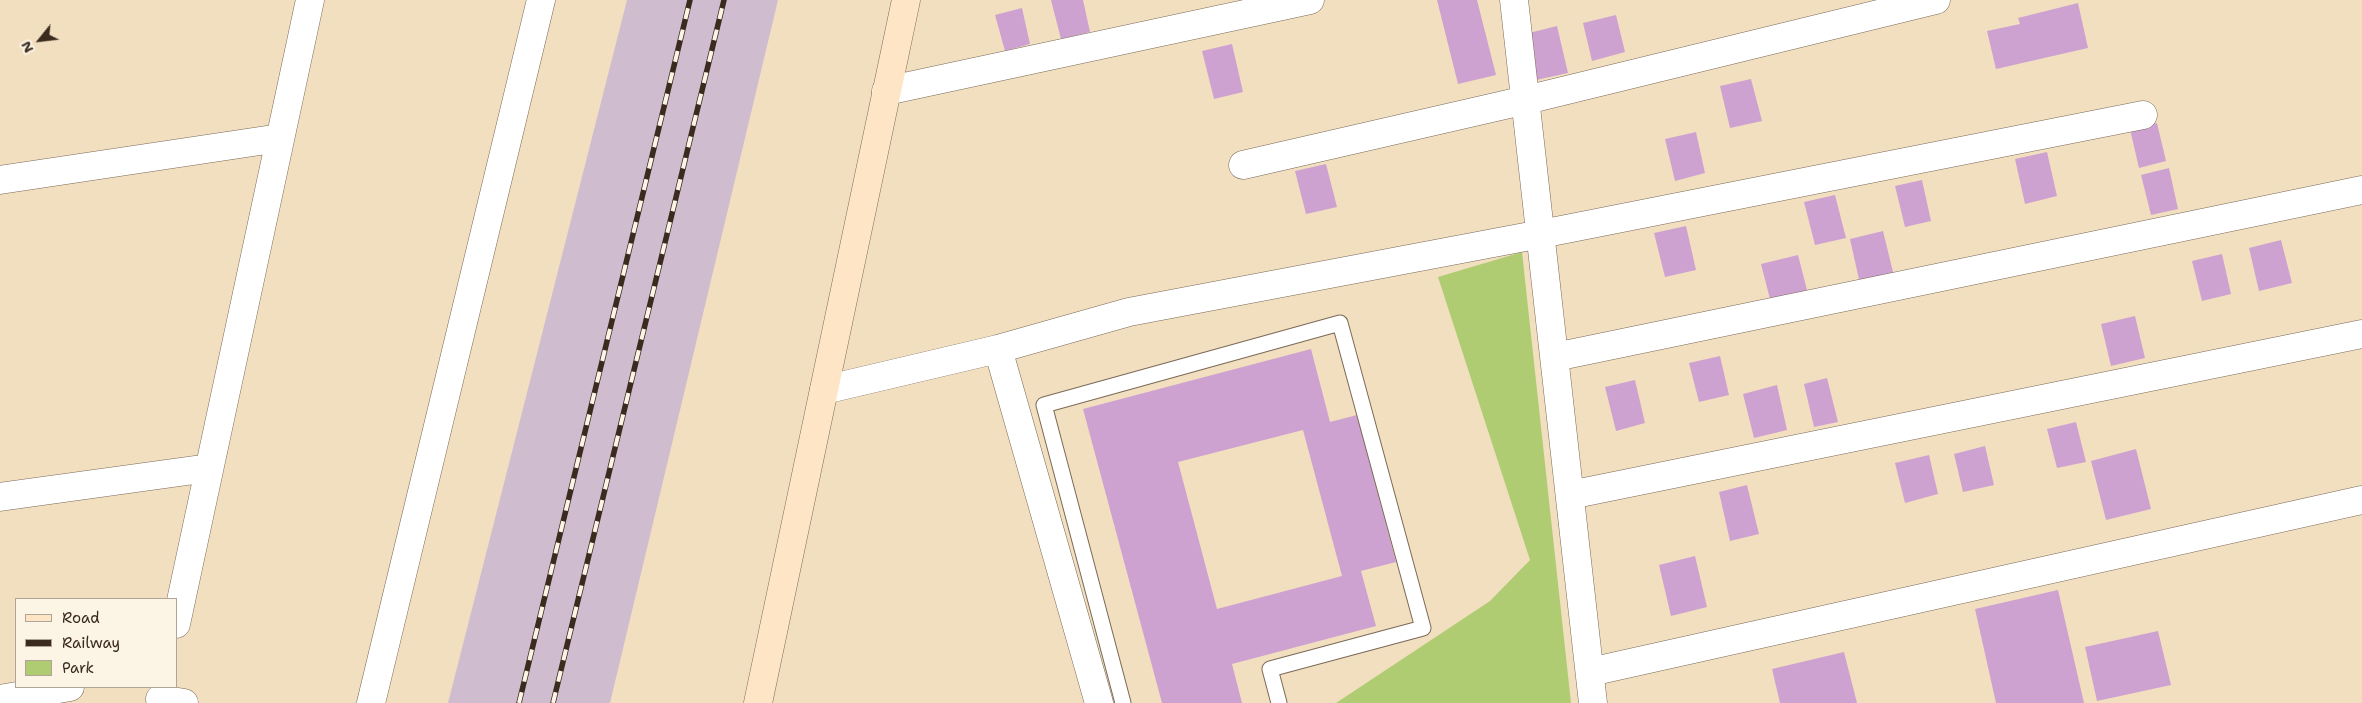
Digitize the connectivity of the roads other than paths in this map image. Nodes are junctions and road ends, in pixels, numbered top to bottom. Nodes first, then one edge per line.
1 (310, 0) edge
2 (541, 0) edge
3 (906, 0) edge
4 (1310, 0) edge
5 (1514, 0) edge
6 (1936, 0) edge
7 (886, 90) junction
8 (1526, 100) junction
9 (2143, 115) dead end
10 (280, 138) junction
11 (1243, 165) dead end
12 (0, 180) edge
13 (2362, 190) edge
14 (1541, 234) junction
15 (2362, 334) edge
16 (998, 349) junction
17 (1555, 357) junction
18 (824, 390) junction
19 (209, 468) junction
20 (1570, 495) junction
21 (0, 497) edge
22 (2362, 500) edge
23 (178, 615) edge
24 (1590, 672) junction
25 (64, 688) edge
26 (0, 699) edge
27 (371, 703) edge
28 (758, 703) edge
29 (1099, 703) edge
30 (1123, 703) edge
31 (1279, 703) edge
32 (1593, 703) edge

1 - 10 street
2 - 27 street
3 - 7 street
4 - 7 street
5 - 8 street
6 - 8 street
7 - 18 street
8 - 11 street
8 - 14 street
9 - 14 street
10 - 12 street
10 - 19 street
13 - 17 street
14 - 16 street
14 - 17 street
15 - 20 street
16 - 18 street
16 - 29 street
17 - 20 street
18 - 28 street
19 - 21 street
19 - 23 street
20 - 24 street
22 - 24 street
24 - 32 street
25 - 26 street
30 - 31 lane

